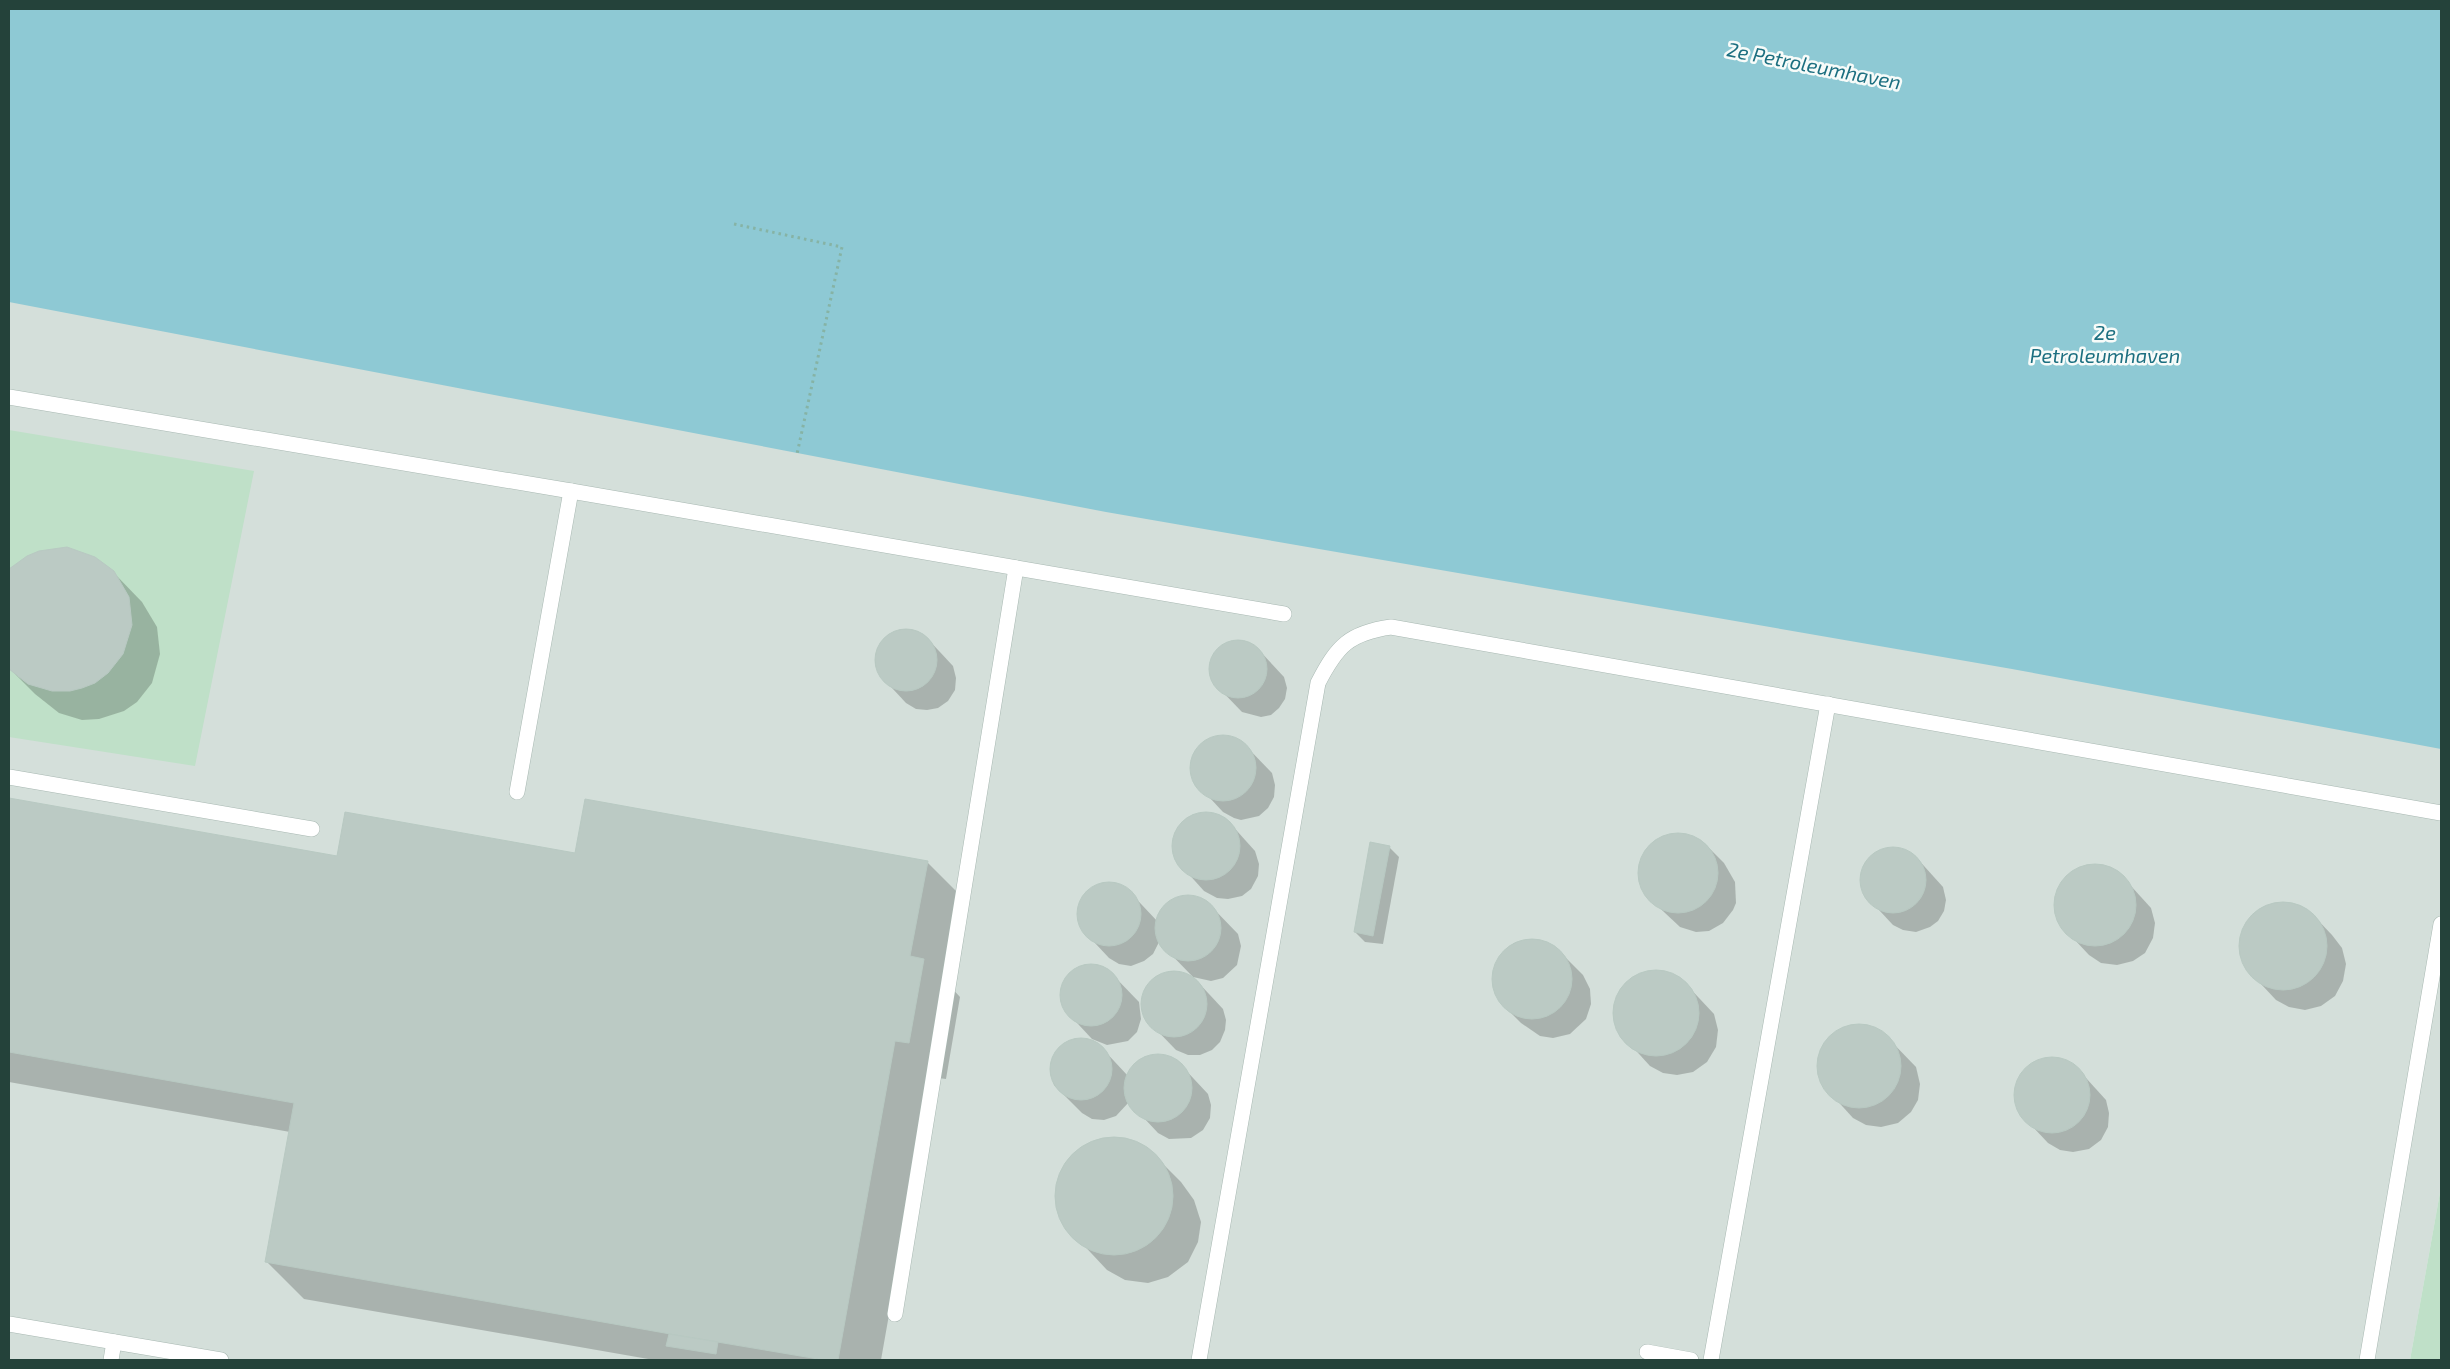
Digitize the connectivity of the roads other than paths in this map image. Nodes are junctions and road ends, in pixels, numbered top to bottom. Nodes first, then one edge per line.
1 (9, 398) edge
2 (571, 491) junction
3 (1016, 568) junction
4 (1284, 614) dead end
5 (1828, 704) junction
6 (9, 777) edge
7 (517, 792) dead end
8 (2441, 814) edge
9 (312, 828) dead end
10 (2441, 924) edge
11 (895, 1314) dead end
12 (9, 1324) edge
13 (114, 1342) junction
14 (1647, 1352) dead end
15 (111, 1360) edge
16 (222, 1360) edge
17 (1199, 1360) edge
18 (1691, 1360) edge
19 (1711, 1360) edge
20 (2367, 1360) edge

1 - 2 lane
2 - 3 lane
2 - 7 lane
3 - 4 lane
3 - 11 lane
5 - 8 lane
5 - 17 lane
5 - 19 lane
6 - 9 lane
10 - 20 lane
12 - 13 lane
13 - 15 lane
13 - 16 lane
14 - 18 lane

